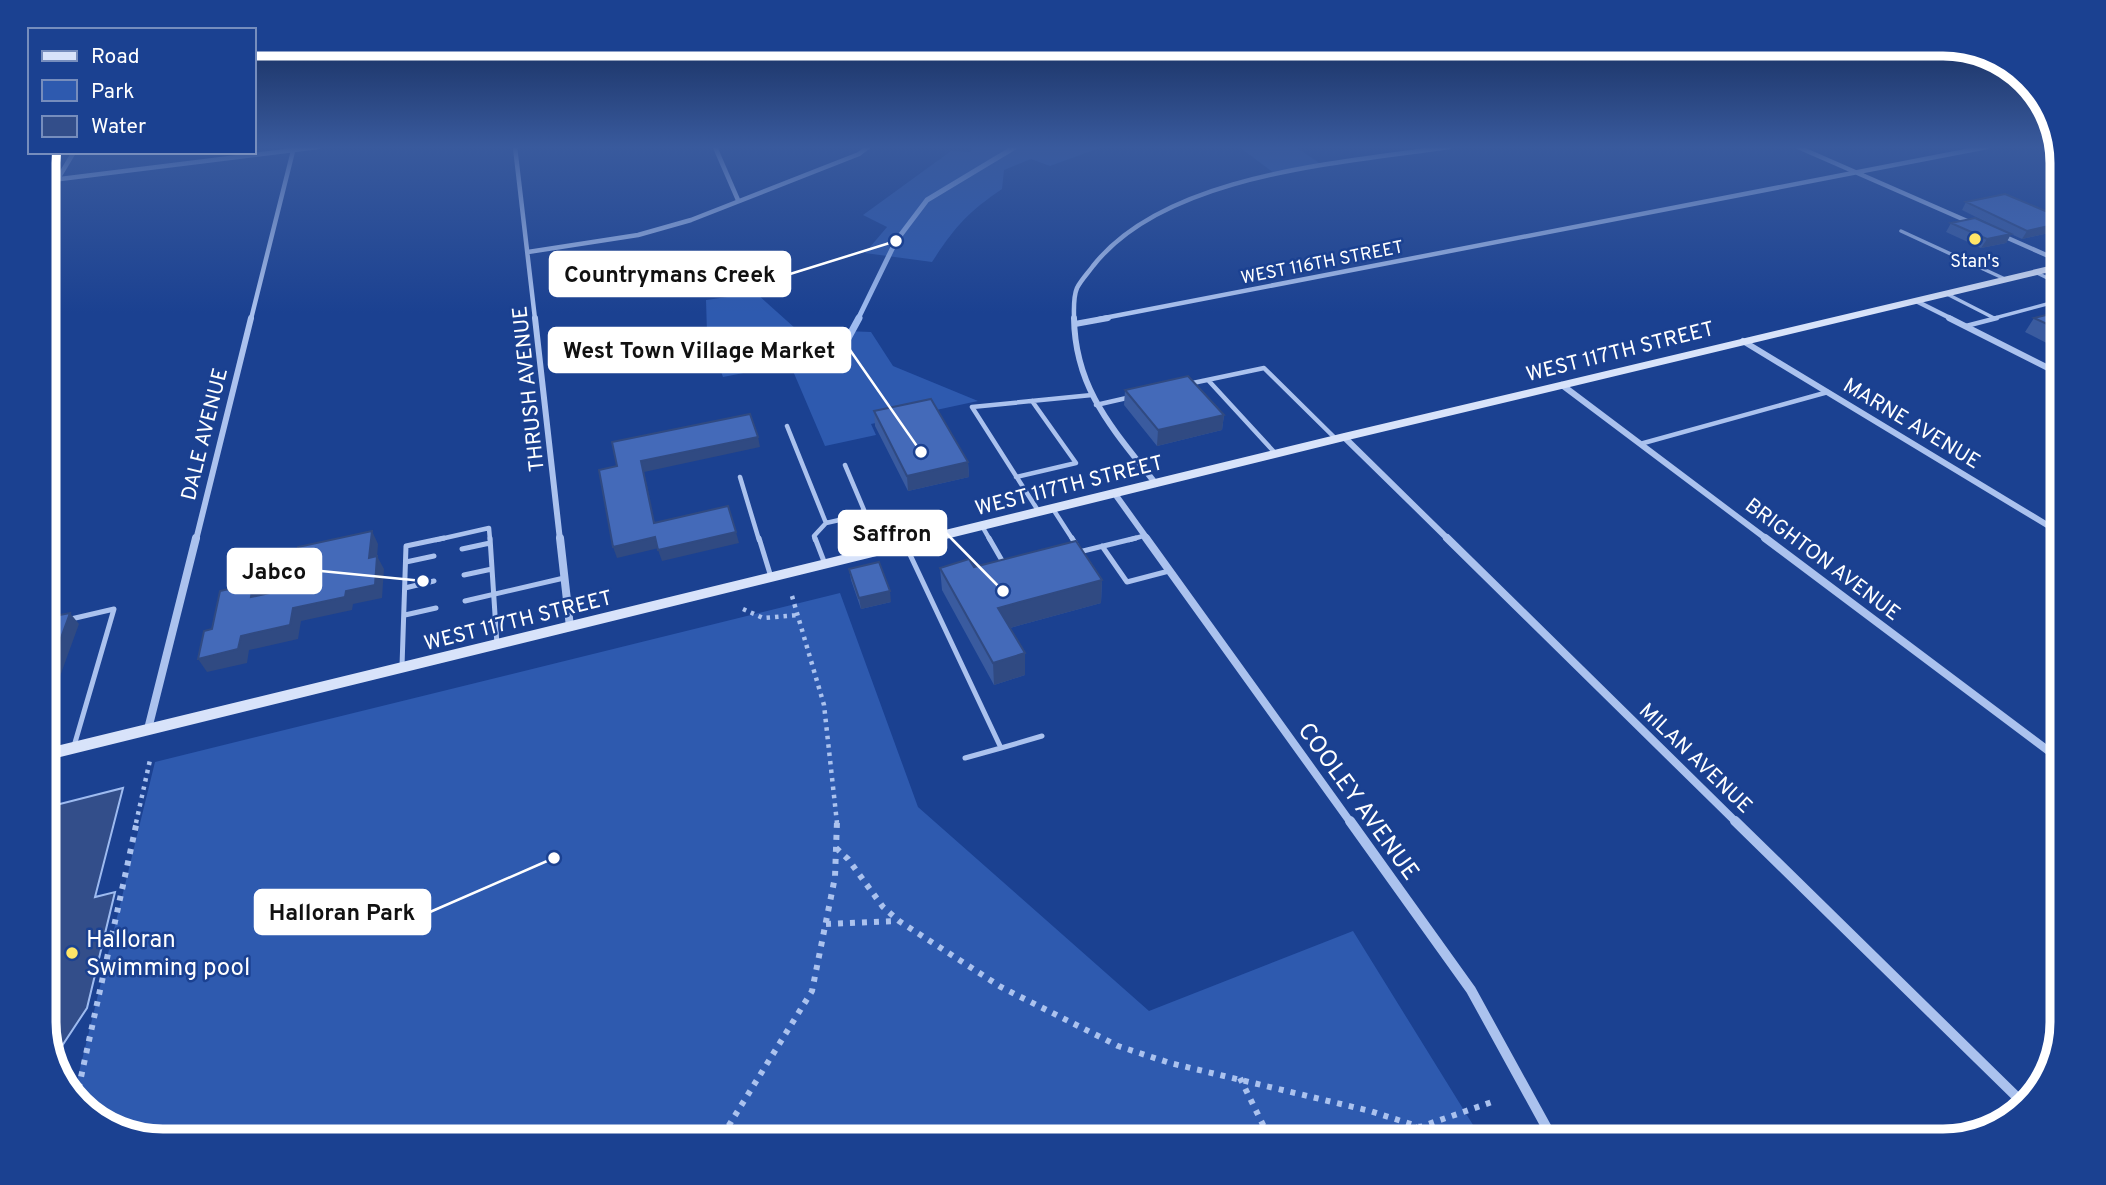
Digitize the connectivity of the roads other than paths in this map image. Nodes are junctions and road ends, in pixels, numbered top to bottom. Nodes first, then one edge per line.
1 (280, 202) edge
2 (522, 202) edge
3 (733, 202) edge
4 (1183, 202) edge
5 (1700, 202) edge
6 (1925, 202) edge
7 (1978, 225) edge
8 (1989, 230) edge
9 (1901, 231) dead end
10 (528, 253) junction
11 (2050, 258) edge
12 (2050, 268) edge
13 (2035, 272) junction
14 (2005, 279) junction
15 (2050, 279) edge
16 (1947, 294) junction
17 (1916, 301) junction
18 (2050, 303) edge
19 (1994, 318) junction
20 (1075, 324) junction
21 (1966, 326) junction
22 (1743, 341) junction
23 (2050, 369) edge
24 (1208, 380) junction
25 (1562, 385) junction
26 (1181, 386) edge
27 (1828, 392) junction
28 (1092, 395) junction
29 (1141, 395) edge
30 (1032, 401) junction
31 (1096, 405) junction
32 (787, 426) dead end
33 (1340, 438) junction
34 (1640, 444) junction
35 (1276, 454) junction
36 (845, 465) dead end
37 (740, 477) dead end
38 (1016, 477) junction
39 (1156, 484) junction
40 (1115, 494) junction
41 (1053, 509) junction
42 (1039, 512) junction
43 (826, 523) junction
44 (982, 526) junction
45 (2050, 527) edge
46 (1143, 536) junction
47 (490, 543) junction
48 (905, 544) junction
49 (1102, 546) junction
50 (462, 549) dead end
51 (1081, 552) junction
52 (433, 555) dead end
53 (1069, 555) edge
54 (406, 562) junction
55 (825, 564) junction
56 (492, 569) junction
57 (1008, 570) edge
58 (1169, 571) junction
59 (464, 575) dead end
60 (771, 577) junction
61 (564, 578) junction
62 (434, 582) dead end
63 (405, 588) junction
64 (494, 595) junction
65 (465, 601) dead end
66 (436, 607) dead end
67 (405, 615) junction
68 (67, 620) edge
69 (570, 627) junction
70 (497, 645) junction
71 (402, 668) junction
72 (148, 729) junction
73 (1042, 736) dead end
74 (73, 747) junction
75 (1001, 748) junction
76 (56, 752) edge
77 (2050, 752) edge
78 (965, 758) dead end
79 (2018, 1099) edge
80 (1547, 1129) edge

1 - 72 street, DALE AVENUE
2 - 10 street, THRUSH AVENUE
3 - 10 street
4 - 20 street
5 - 20 street, WEST 116TH STREET
6 - 7 street
8 - 11 street
9 - 14 lane
10 - 61 street, THRUSH AVENUE
12 - 13 main road, WEST 117TH STREET
13 - 14 main road, WEST 117TH STREET
13 - 15 lane
14 - 16 main road, WEST 117TH STREET
16 - 17 main road, WEST 117TH STREET
16 - 19 lane
17 - 21 street
17 - 22 main road, WEST 117TH STREET
18 - 19 lane
19 - 21 lane
20 - 28 street
21 - 23 street
22 - 25 main road, WEST 117TH STREET
22 - 27 street, MARNE AVENUE
24 - 26 lane
24 - 33 lane
24 - 35 lane
25 - 33 main road, WEST 117TH STREET
25 - 34 street, BRIGHTON AVENUE
27 - 34 lane
27 - 45 street, MARNE AVENUE
28 - 30 lane
28 - 31 street
29 - 31 lane
30 - 38 lane
30 - 38 lane
31 - 39 street
32 - 43 lane
33 - 35 main road, WEST 117TH STREET
33 - 79 street, MILAN AVENUE
34 - 77 street, BRIGHTON AVENUE
35 - 39 main road, WEST 117TH STREET
36 - 43 lane
37 - 60 lane
38 - 42 lane
39 - 40 main road, WEST 117TH STREET
40 - 41 main road, WEST 117TH STREET
40 - 46 street, COOLEY AVENUE
41 - 42 main road, WEST 117TH STREET
41 - 51 lane
42 - 44 main road, WEST 117TH STREET
43 - 55 lane
44 - 48 main road, WEST 117TH STREET
44 - 57 lane
46 - 49 lane
46 - 58 street, COOLEY AVENUE
47 - 50 lane
47 - 54 lane
47 - 56 lane
48 - 55 main road, WEST 117TH STREET
48 - 75 lane
49 - 51 lane
49 - 58 lane
51 - 53 lane
52 - 54 lane
54 - 63 lane
55 - 60 main road, WEST 117TH STREET
56 - 59 lane
56 - 64 lane
58 - 80 street, COOLEY AVENUE
60 - 69 main road, WEST 117TH STREET
61 - 64 lane
61 - 69 street, THRUSH AVENUE
62 - 63 lane
63 - 67 lane
64 - 65 lane
64 - 70 lane
66 - 67 lane
67 - 71 lane
68 - 74 lane
69 - 70 main road, WEST 117TH STREET
70 - 71 main road, WEST 117TH STREET
71 - 72 main road, WEST 117TH STREET
72 - 74 main road, WEST 117TH STREET
73 - 75 lane
74 - 76 main road, WEST 117TH STREET
75 - 78 lane

